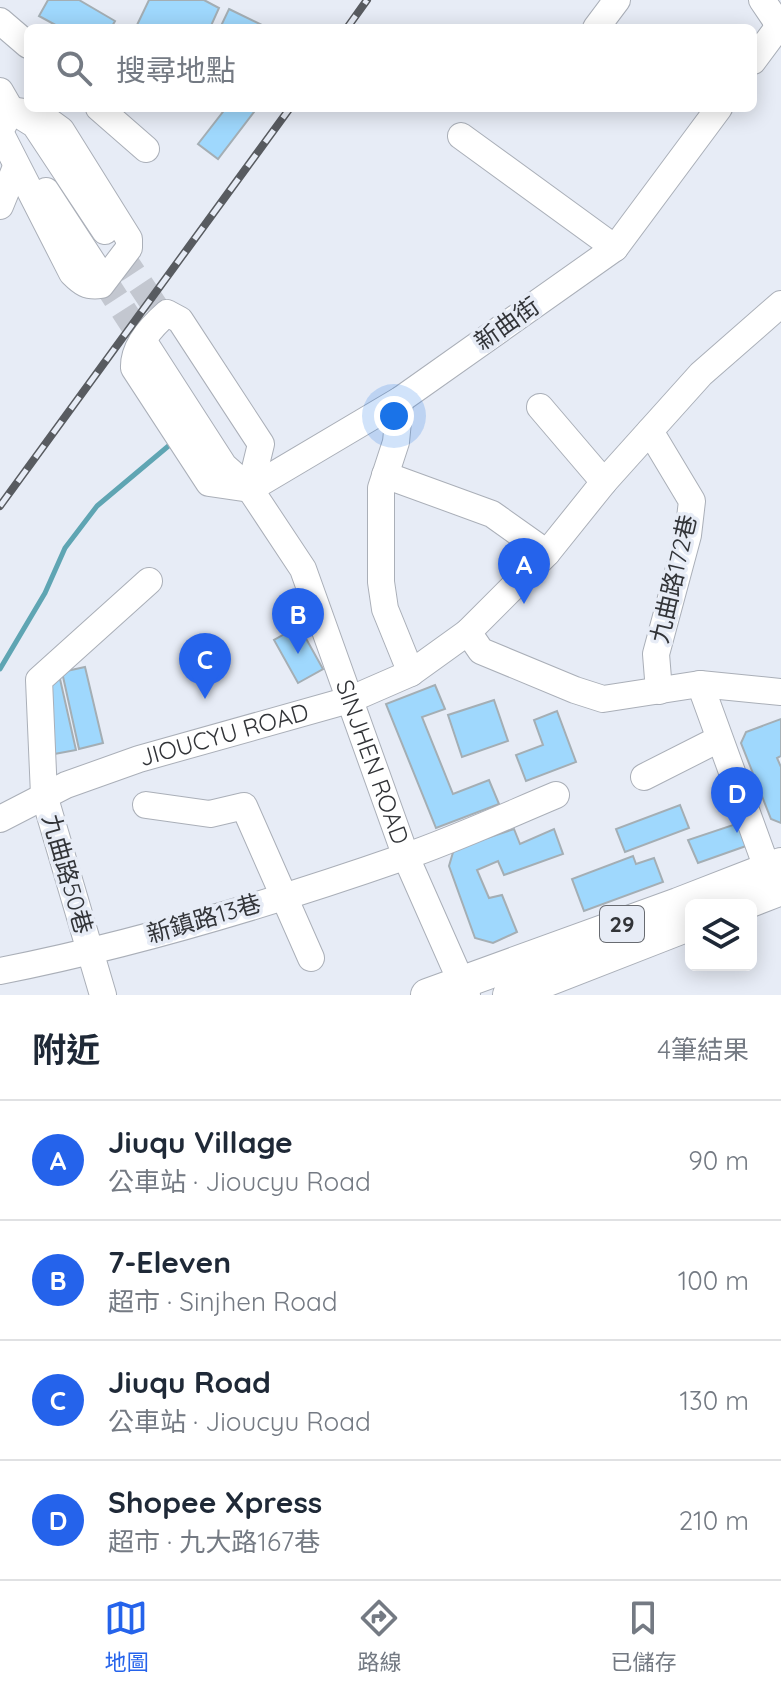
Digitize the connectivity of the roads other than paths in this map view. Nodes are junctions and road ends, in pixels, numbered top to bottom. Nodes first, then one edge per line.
1 (617, 0) edge
2 (762, 0) edge
3 (0, 21) edge
4 (599, 24) edge
5 (780, 27) edge
6 (24, 42) edge
7 (757, 56) edge
8 (6, 100) edge
9 (34, 112) edge
10 (104, 112) edge
11 (716, 112) edge
12 (461, 136) dead end
13 (146, 149) dead end
14 (16, 167) junction
15 (0, 206) edge
16 (615, 248) junction
17 (119, 252) tunnel mouth
18 (102, 277) tunnel mouth
19 (781, 304) edge
20 (168, 326) tunnel mouth
21 (148, 348) tunnel mouth
22 (400, 400) junction
23 (540, 407) dead end
24 (650, 431) junction
25 (385, 475) junction
26 (604, 482) junction
27 (250, 489) junction
28 (547, 553) junction
29 (149, 581) dead end
30 (468, 632) junction
31 (411, 673) junction
32 (700, 684) junction
33 (659, 691) junction
34 (781, 692) edge
35 (349, 700) junction
36 (719, 739) junction
37 (644, 777) dead end
38 (44, 795) junction
39 (556, 795) dead end
40 (146, 805) dead end
41 (0, 819) edge
42 (406, 857) junction
43 (776, 873) edge
44 (283, 896) junction
45 (747, 899) edge
46 (685, 926) edge
47 (90, 953) junction
48 (311, 958) dead end
49 (0, 971) edge
50 (464, 988) edge
51 (103, 995) edge
52 (427, 995) edge
53 (509, 995) edge

1 - 4 street
2 - 5 street
3 - 6 street
5 - 7 street
8 - 14 street
8 - 17 street
8 - 18 street
9 - 14 street
10 - 13 street
11 - 16 street, 新曲街
12 - 16 street
14 - 15 street
16 - 22 street, 新曲街
19 - 24 street, JIOUCYU ROAD
20 - 27 street, SINJHEN ROAD
21 - 27 street, SINJHEN ROAD
22 - 25 street
22 - 27 street, 新曲街
23 - 26 street
24 - 26 street, JIOUCYU ROAD
24 - 33 street, 九曲路172巷
25 - 28 street
25 - 31 street
26 - 28 street, JIOUCYU ROAD
27 - 27 street
27 - 35 street, SINJHEN ROAD
28 - 30 street, JIOUCYU ROAD
29 - 38 street, 九曲路50巷
30 - 31 street, JIOUCYU ROAD
30 - 33 street
31 - 35 street, JIOUCYU ROAD
32 - 33 street
32 - 34 street
32 - 36 street
35 - 38 street, JIOUCYU ROAD
35 - 42 street, SINJHEN ROAD
36 - 37 street
36 - 43 street
38 - 41 street, JIOUCYU ROAD
38 - 47 street, 九曲路50巷
39 - 42 street, 新鎮路13巷
40 - 44 street
42 - 44 street, 新鎮路13巷
42 - 50 street, SINJHEN ROAD
43 - 45 main road
43 - 50 main road, 29
44 - 47 street, 新鎮路13巷
44 - 48 street
46 - 53 main road, 29
47 - 49 street, 新鎮路13巷
47 - 51 street, 九曲路50巷
50 - 52 main road, 29

